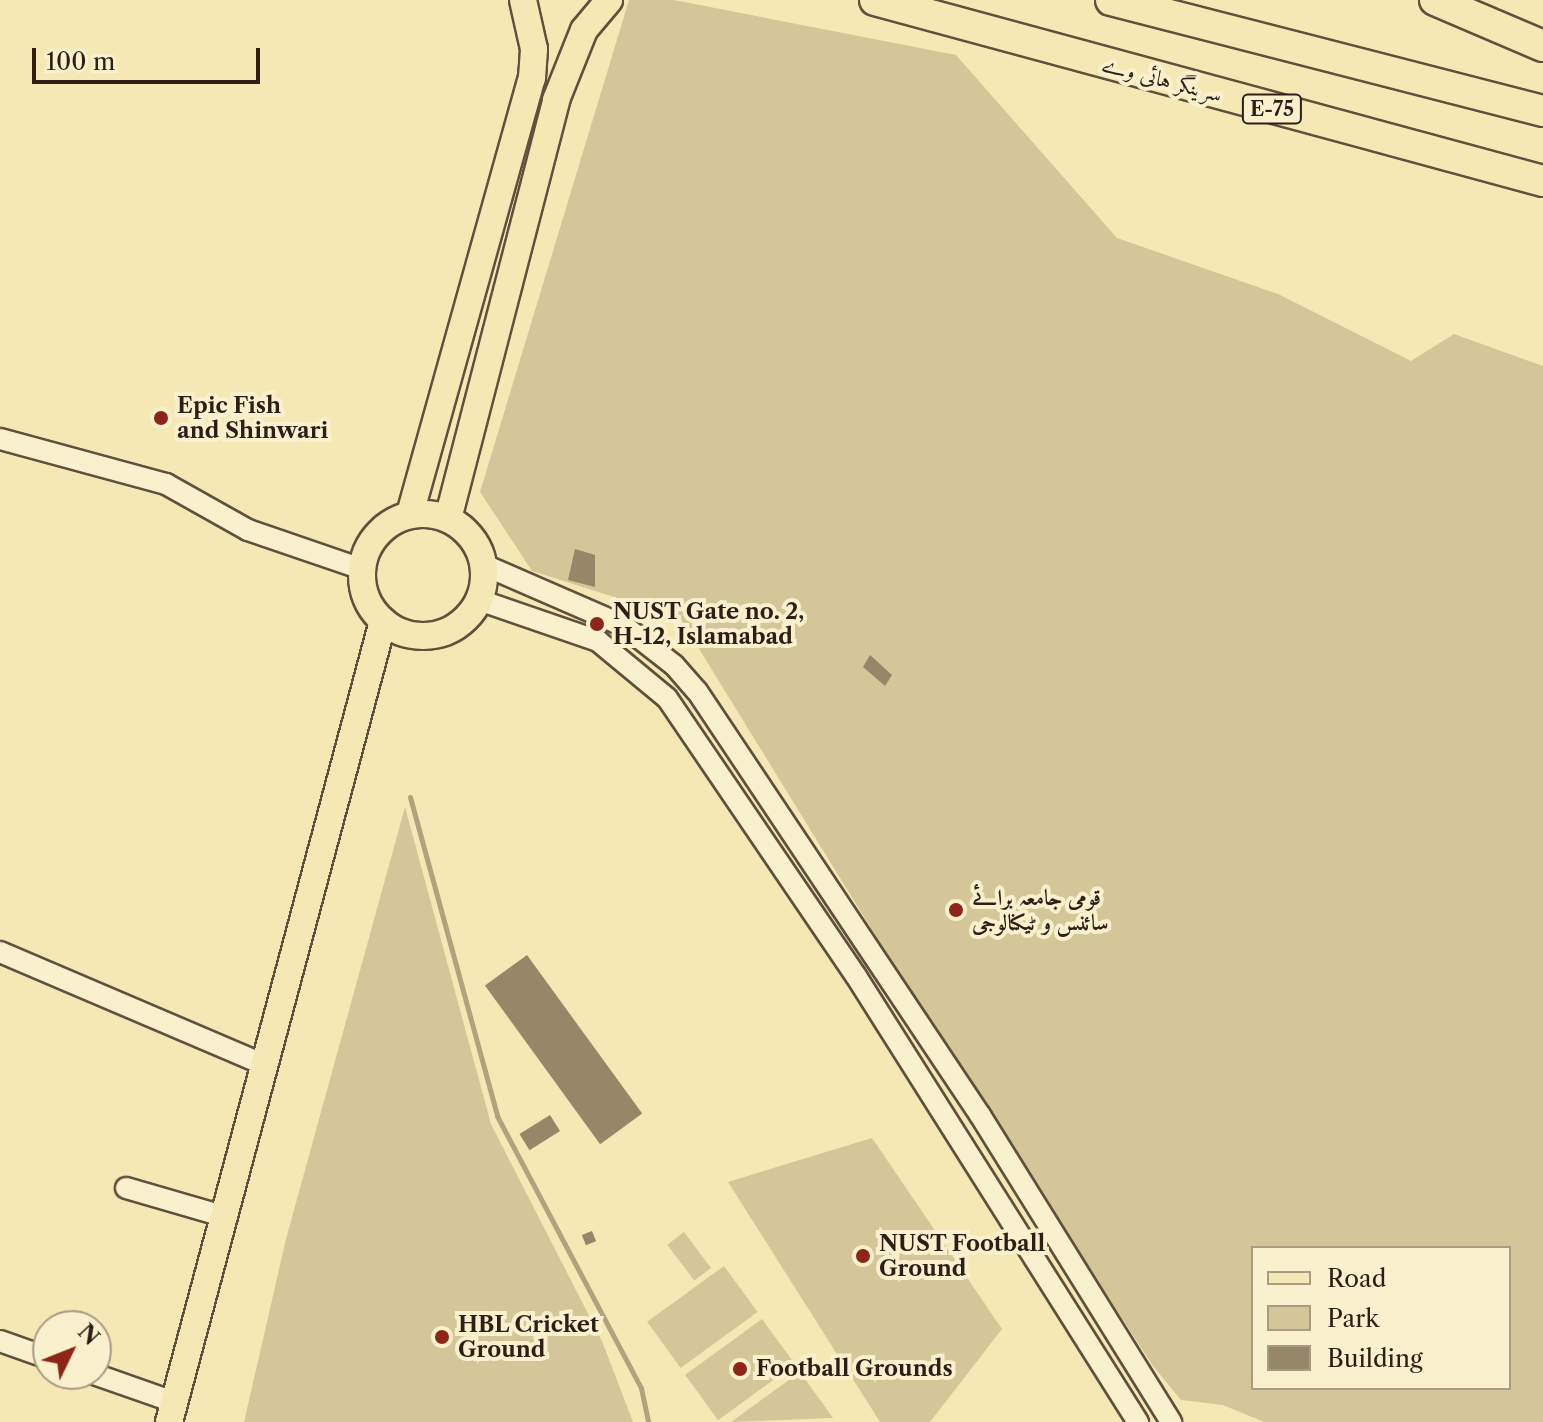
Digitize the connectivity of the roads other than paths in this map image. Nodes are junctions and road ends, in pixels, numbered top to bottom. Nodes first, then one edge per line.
1 (523, 0) edge
2 (609, 0) edge
3 (875, 0) edge
4 (1111, 0) edge
5 (1435, 0) edge
6 (1543, 46) edge
7 (1543, 111) edge
8 (1543, 181) edge
9 (0, 439) edge
10 (410, 514) junction
11 (448, 519) junction
12 (484, 565) junction
13 (362, 569) junction
14 (479, 600) junction
15 (383, 621) junction
16 (0, 952) edge
17 (877, 961) junction
18 (856, 976) junction
19 (263, 1064) junction
20 (126, 1188) dead end
21 (223, 1216) junction
22 (0, 1341) edge
23 (32, 1352) edge
24 (112, 1383) edge
25 (172, 1412) edge
26 (1138, 1422) edge
27 (1171, 1422) edge

1 - 10 main road
2 - 11 main road
3 - 8 highway, سرینگر ہائی وے / E-75
4 - 7 highway
5 - 6 highway
9 - 13 street
10 - 11 main road
10 - 13 main road
11 - 12 main road
12 - 14 main road
12 - 17 street
13 - 15 main road
14 - 15 main road
14 - 18 street
15 - 19 main road
16 - 19 street
17 - 18 street
17 - 27 street
18 - 26 street
19 - 21 main road
20 - 21 street
21 - 25 main road
22 - 23 street
24 - 25 street

